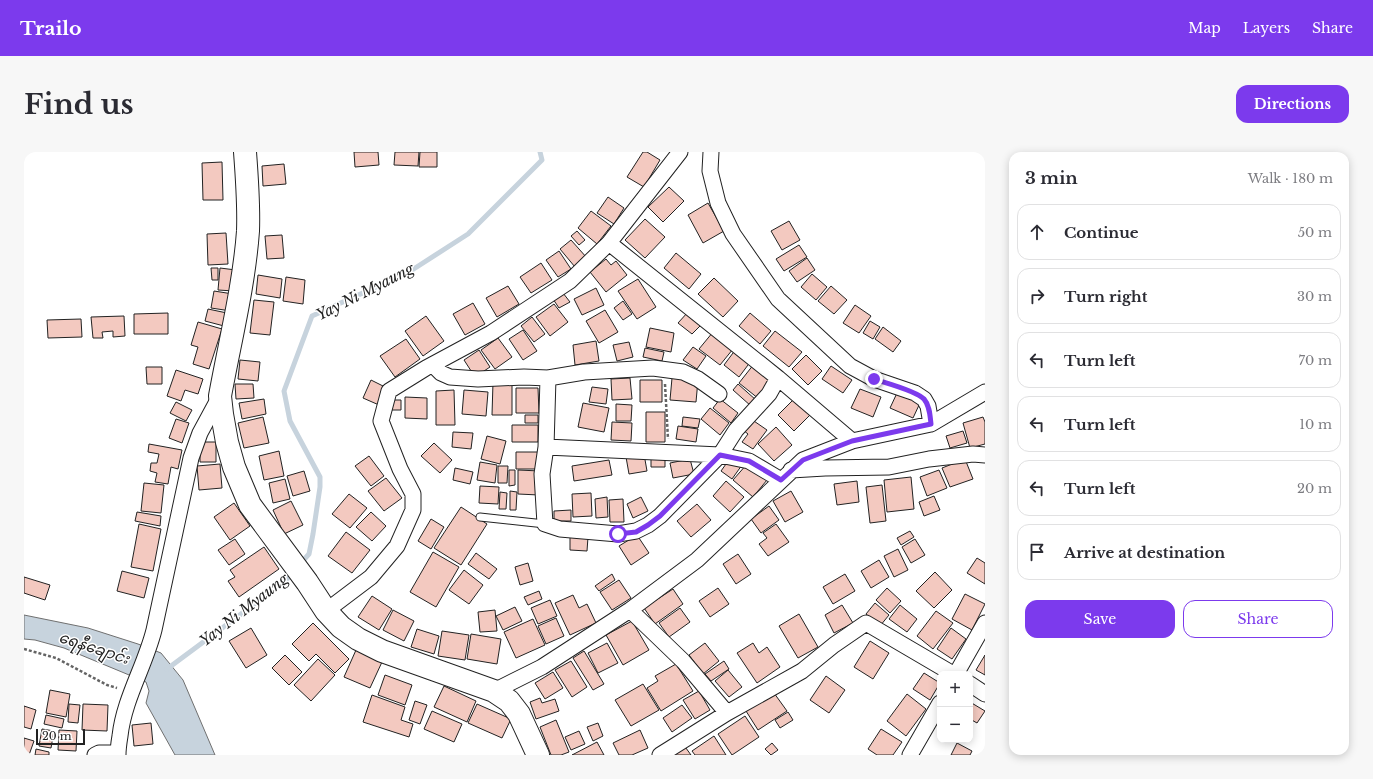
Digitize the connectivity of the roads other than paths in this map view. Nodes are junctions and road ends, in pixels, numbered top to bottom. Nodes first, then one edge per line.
1 (245, 152) edge
2 (680, 152) edge
3 (712, 152) edge
4 (609, 243) junction
5 (433, 365) junction
6 (548, 378) junction
7 (778, 378) junction
8 (985, 392) edge
9 (718, 394) dead end
10 (220, 396) junction
11 (931, 424) junction
12 (852, 441) junction
13 (546, 447) junction
14 (720, 455) junction
15 (985, 455) edge
16 (786, 475) junction
17 (480, 517) dead end
18 (545, 524) junction
19 (630, 610) junction
20 (326, 611) junction
21 (985, 623) edge
22 (950, 671) edge
23 (957, 671) edge
24 (973, 686) edge
25 (494, 692) junction
26 (985, 694) edge
27 (938, 707) edge
28 (727, 713) junction
29 (118, 754) edge
30 (95, 755) edge
31 (538, 755) edge
32 (660, 755) edge
33 (910, 755) edge

1 - 10 main road
2 - 4 street
3 - 11 street
4 - 5 street
4 - 7 street
5 - 6 street
5 - 20 street
6 - 9 street
6 - 13 street
7 - 12 street
7 - 14 street
8 - 11 street
10 - 20 main road
10 - 29 street
11 - 12 street
12 - 16 street
13 - 14 street
13 - 18 street
14 - 16 street
14 - 18 street
15 - 16 street
16 - 19 street
17 - 18 lane
19 - 25 street
19 - 28 street
20 - 25 main road
21 - 23 street
22 - 28 street
24 - 26 street
25 - 31 main road
27 - 33 street
28 - 32 street
29 - 30 street

